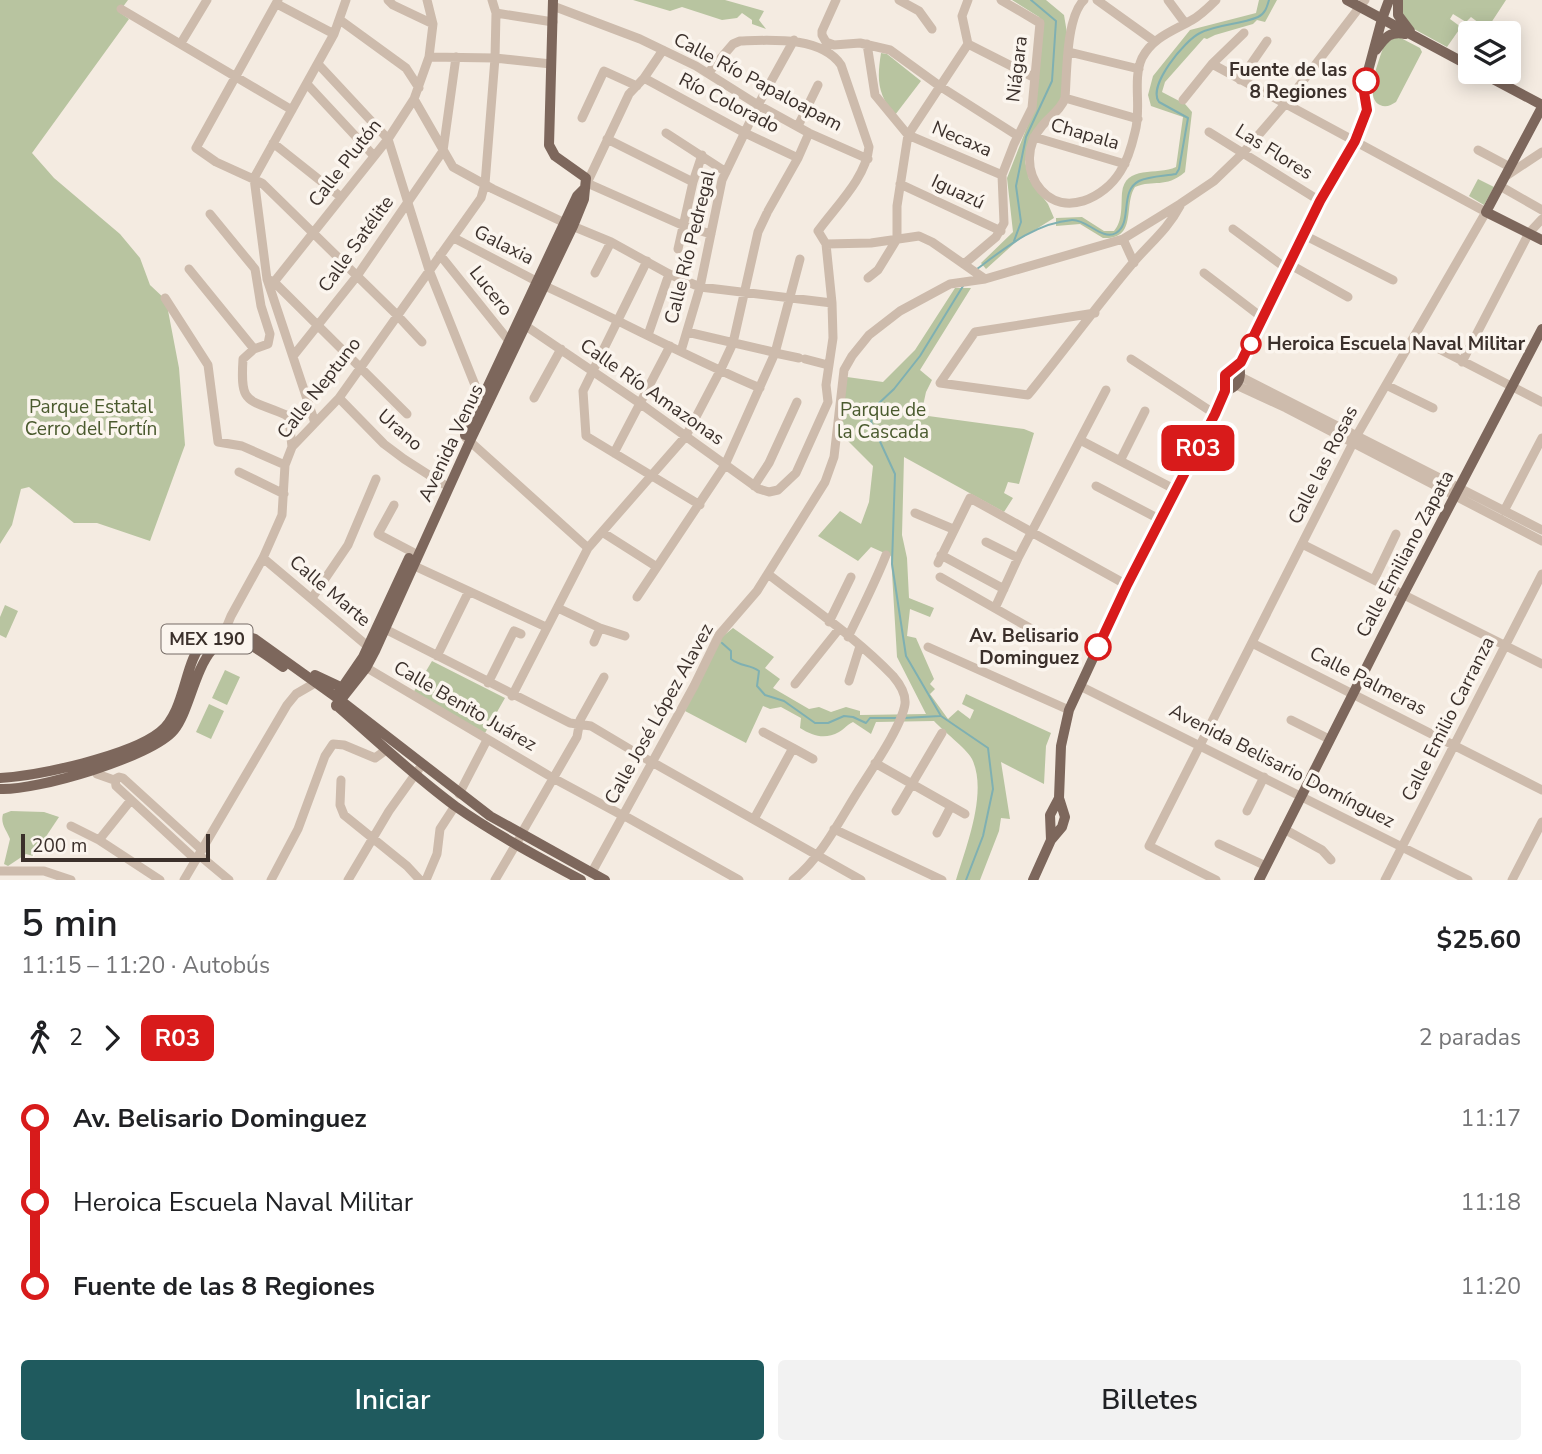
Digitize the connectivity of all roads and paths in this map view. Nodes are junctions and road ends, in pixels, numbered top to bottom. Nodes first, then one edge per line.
1 (206, 0) edge
2 (346, 0) edge
3 (388, 0) edge
4 (427, 0) edge
5 (492, 0) edge
6 (836, 0) edge
7 (899, 0) edge
8 (968, 0) edge
9 (1001, 0) edge
10 (1084, 0) edge
11 (1097, 0) edge
12 (1168, 0) edge
13 (1216, 0) edge
14 (1347, 0) edge
15 (1373, 0) edge
16 (1389, 0) edge
17 (1398, 0) edge
18 (278, 2) edge
19 (553, 3) edge
20 (1362, 3) edge
21 (121, 9) dead end
22 (496, 13) junction
23 (1382, 19) junction
24 (340, 20) junction
25 (553, 22) junction
26 (1185, 23) junction
27 (433, 24) junction
28 (932, 29) dead end
29 (1244, 33) dead end
30 (334, 34) junction
31 (1415, 36) junction
32 (794, 40) junction
33 (1154, 41) junction
34 (1268, 41) dead end
35 (181, 43) junction
36 (867, 44) junction
37 (968, 44) junction
38 (663, 50) junction
39 (1069, 52) junction
40 (1372, 56) junction
41 (429, 57) junction
42 (456, 57) junction
43 (495, 58) junction
44 (1458, 59) edge
45 (551, 64) junction
46 (1212, 64) junction
47 (319, 65) junction
48 (1139, 69) junction
49 (709, 72) junction
50 (237, 78) junction
51 (644, 78) junction
52 (1035, 78) junction
53 (1240, 80) junction
54 (307, 84) junction
55 (1502, 84) edge
56 (818, 85) dead end
57 (636, 86) junction
58 (941, 87) junction
59 (419, 88) junction
60 (1065, 98) junction
61 (414, 99) junction
62 (1183, 100) dead end
63 (1286, 103) junction
64 (758, 105) junction
65 (1542, 106) edge
66 (292, 110) junction
67 (582, 118) dead end
68 (1138, 119) junction
69 (798, 127) junction
70 (1209, 132) dead end
71 (666, 133) dead end
72 (809, 133) junction
73 (744, 134) junction
74 (908, 135) junction
75 (1018, 136) junction
76 (1034, 137) junction
77 (388, 139) junction
78 (607, 139) junction
79 (1355, 141) junction
80 (273, 143) junction
81 (1478, 150) dead end
82 (443, 151) junction
83 (1542, 152) edge
84 (1242, 153) junction
85 (702, 155) junction
86 (374, 156) junction
87 (798, 158) junction
88 (868, 159) junction
89 (1125, 164) junction
90 (726, 172) junction
91 (1002, 176) junction
92 (1505, 177) junction
93 (254, 178) junction
94 (694, 182) junction
95 (485, 184) junction
96 (900, 184) junction
97 (586, 186) junction
98 (341, 197) junction
99 (1320, 201) junction
100 (409, 202) junction
101 (1180, 204) junction
102 (1542, 210) edge
103 (1486, 212) junction
104 (210, 214) dead end
105 (1542, 219) edge
106 (569, 225) junction
107 (684, 226) junction
108 (1233, 229) dead end
109 (1001, 231) junction
110 (312, 233) junction
111 (1529, 233) junction
112 (710, 234) junction
113 (1304, 235) junction
114 (454, 238) junction
115 (897, 239) junction
116 (1123, 239) junction
117 (1542, 240) edge
118 (611, 242) junction
119 (826, 244) junction
120 (678, 249) dead end
121 (440, 255) junction
122 (800, 260) dead end
123 (647, 261) junction
124 (1134, 263) junction
125 (1288, 267) junction
126 (189, 270) dead end
127 (429, 270) junction
128 (974, 272) junction
129 (595, 273) dead end
130 (1204, 273) dead end
131 (669, 274) junction
132 (356, 276) junction
133 (868, 278) dead end
134 (271, 280) junction
135 (1392, 280) dead end
136 (542, 284) junction
137 (700, 287) junction
138 (744, 294) junction
139 (1348, 296) dead end
140 (165, 298) dead end
141 (790, 299) junction
142 (832, 303) junction
143 (1095, 313) junction
144 (397, 315) junction
145 (1264, 319) junction
146 (619, 320) junction
147 (522, 324) junction
148 (318, 325) junction
149 (687, 332) junction
150 (1541, 333) edge
151 (648, 335) junction
152 (1414, 336) junction
153 (422, 342) dead end
154 (733, 343) junction
155 (512, 345) junction
156 (670, 346) junction
157 (254, 349) junction
158 (561, 349) junction
159 (681, 351) junction
160 (774, 352) junction
161 (294, 355) junction
162 (1131, 359) dead end
163 (1462, 362) junction
164 (828, 365) junction
165 (360, 368) junction
166 (593, 371) junction
167 (720, 371) junction
168 (1239, 376) junction
169 (1386, 385) junction
170 (1510, 386) junction
171 (760, 388) junction
172 (1106, 390) dead end
173 (1225, 391) junction
174 (339, 398) junction
175 (534, 398) dead end
176 (481, 400) junction
177 (797, 402) dead end
178 (828, 402) junction
179 (840, 402) junction
180 (1542, 402) edge
181 (641, 404) junction
182 (1433, 408) dead end
183 (1145, 411) dead end
184 (407, 414) dead end
185 (1215, 414) junction
186 (315, 423) junction
187 (686, 436) junction
188 (1542, 438) edge
189 (467, 439) junction
190 (1355, 439) junction
191 (1080, 440) junction
192 (292, 447) junction
193 (614, 453) junction
194 (1120, 461) junction
195 (285, 465) junction
196 (726, 465) junction
197 (239, 472) dead end
198 (651, 477) junction
199 (376, 479) dead end
200 (443, 484) junction
201 (754, 485) junction
202 (1096, 486) dead end
203 (1176, 490) junction
204 (1457, 492) junction
205 (285, 494) junction
206 (394, 505) dead end
207 (701, 505) junction
208 (1504, 511) junction
209 (915, 513) dead end
210 (1161, 520) junction
211 (953, 529) junction
212 (1542, 530) edge
213 (602, 532) junction
214 (1032, 532) junction
215 (1396, 534) dead end
216 (1542, 541) edge
217 (986, 542) dead end
218 (1302, 544) junction
219 (588, 548) junction
220 (886, 555) dead end
221 (263, 558) junction
222 (412, 558) junction
223 (1018, 558) junction
224 (588, 561) dead end
225 (657, 567) junction
226 (768, 574) junction
227 (1542, 574) edge
228 (851, 577) dead end
229 (940, 578) dead end
230 (1374, 580) junction
231 (1127, 585) junction
232 (1004, 589) junction
233 (468, 593) junction
234 (1403, 595) junction
235 (637, 597) dead end
236 (312, 598) junction
237 (995, 608) junction
238 (560, 609) junction
239 (829, 622) junction
240 (546, 627) junction
241 (600, 628) junction
242 (385, 629) junction
243 (839, 629) junction
244 (1035, 631) dead end
245 (222, 632) junction
246 (521, 634) dead end
247 (625, 636) dead end
248 (848, 637) junction
249 (539, 642) junction
250 (594, 642) dead end
251 (1252, 643) junction
252 (1505, 644) junction
253 (860, 646) junction
254 (928, 648) dead end
255 (211, 649) junction
256 (371, 649) junction
257 (437, 656) junction
258 (1542, 664) edge
259 (362, 666) junction
260 (604, 677) dead end
261 (849, 681) dead end
262 (488, 682) junction
263 (312, 684) junction
264 (795, 684) dead end
265 (1080, 686) junction
266 (1352, 693) junction
267 (512, 696) junction
268 (339, 697) junction
269 (1069, 710) junction
270 (1291, 720) dead end
271 (578, 725) junction
272 (763, 732) dead end
273 (942, 733) dead end
274 (1329, 739) junction
275 (487, 740) junction
276 (1200, 744) junction
277 (1454, 744) junction
278 (793, 748) junction
279 (386, 750) junction
280 (813, 759) dead end
281 (650, 761) junction
282 (875, 763) junction
283 (418, 769) junction
284 (97, 774) dead end
285 (1264, 777) junction
286 (0, 778) edge
287 (553, 778) junction
288 (114, 780) junction
289 (341, 780) dead end
290 (912, 784) junction
291 (0, 789) edge
292 (1542, 790) edge
293 (459, 794) junction
294 (1300, 795) junction
295 (131, 800) junction
296 (455, 806) junction
297 (951, 806) junction
298 (896, 811) dead end
299 (1247, 811) dead end
300 (621, 814) junction
301 (965, 814) dead end
302 (754, 819) junction
303 (1542, 822) edge
304 (71, 826) dead end
305 (834, 829) junction
306 (1284, 829) junction
307 (937, 832) dead end
308 (521, 836) junction
309 (373, 837) junction
310 (99, 840) junction
311 (1219, 844) dead end
312 (1403, 846) junction
313 (804, 849) junction
314 (199, 855) junction
315 (816, 857) junction
316 (1331, 860) dead end
317 (1266, 866) junction
318 (15, 869) junction
319 (0, 871) edge
320 (592, 872) junction
321 (799, 875) edge
322 (415, 878) edge
323 (9, 880) edge
324 (71, 880) edge
325 (160, 880) edge
326 (184, 880) edge
327 (229, 880) edge
328 (271, 880) edge
329 (348, 880) edge
330 (425, 880) edge
331 (495, 880) edge
332 (581, 880) edge
333 (605, 880) edge
334 (739, 880) edge
335 (861, 880) edge
336 (942, 880) edge
337 (1033, 880) edge
338 (1216, 880) edge
339 (1259, 880) edge
340 (1385, 880) edge
341 (1468, 880) edge
342 (1512, 880) edge

1 - 35 street
2 - 24 street
3 - 27 street
4 - 27 street
5 - 22 street
6 - 36 street
7 - 28 street
8 - 37 street
9 - 52 street, Niágara
10 - 39 street
11 - 33 street
12 - 26 street
13 - 26 street
14 - 20 main road
15 - 20 street
16 - 23 main road
17 - 31 main road
18 - 30 street
18 - 50 street
19 - 25 main road
19 - 38 street, Calle Río Papaloapam
20 - 23 main road
20 - 63 street, Calle José López Alavez
21 - 35 street
22 - 25 street
22 - 43 street
23 - 31 main road
23 - 40 main road
24 - 30 street
24 - 59 street
25 - 45 main road
26 - 33 street
27 - 41 street, Calle Plutón
29 - 46 street
30 - 47 street
31 - 40 main road
31 - 44 main road
32 - 49 street
32 - 64 street, Calle Río Pedregal
32 - 88 street
33 - 48 street
34 - 53 street
35 - 50 street
36 - 58 street
36 - 74 street
37 - 52 street
37 - 58 street
38 - 49 street, Calle Río Papaloapam
38 - 51 street
39 - 48 street
39 - 60 street
40 - 79 main road
41 - 42 street
41 - 59 street, Calle Plutón
42 - 43 street
42 - 82 street
43 - 45 street
43 - 95 street
45 - 97 main road
46 - 53 street
46 - 62 street
47 - 54 street
47 - 77 street
48 - 68 street
49 - 64 street, Calle Río Papaloapam
50 - 66 street
50 - 93 street
51 - 57 street
51 - 73 street, Río Colorado
52 - 75 street, Niágara
53 - 63 street
54 - 66 street
54 - 86 street
55 - 65 main road
56 - 69 street
57 - 67 street
57 - 78 street
58 - 74 street
58 - 75 street
59 - 61 street, Calle Plutón
60 - 68 street
60 - 76 street
61 - 77 street, Calle Plutón
61 - 82 street
63 - 79 street
63 - 84 street, Calle José López Alavez
64 - 69 street, Calle Río Papaloapam
64 - 73 street, Calle Río Pedregal
65 - 92 main road, Calle las Rosas
66 - 80 street
68 - 89 street
69 - 72 street, Calle Río Papaloapam
70 - 84 street, Las Flores
71 - 85 street
72 - 87 street
72 - 88 street, Calle Río Papaloapam
73 - 87 street, Río Colorado
73 - 90 street, Calle Río Pedregal
74 - 91 street, Necaxa
74 - 96 street
75 - 91 street, Niágara
76 - 89 street, Chapala
76 - 89 street
77 - 86 street, Calle Plutón
77 - 100 street
78 - 94 street
78 - 97 street
79 - 99 main road
79 - 103 street
80 - 93 street
80 - 98 street
81 - 92 street
82 - 95 street
82 - 100 street, Calle Satélite
83 - 92 street
84 - 99 street, Las Flores
84 - 101 street, Calle José López Alavez
85 - 90 street
85 - 94 street
86 - 98 street, Calle Plutón
87 - 138 street
88 - 119 street
90 - 112 street, Calle Río Pedregal
91 - 109 street, Niágara
92 - 102 street
92 - 103 main road, Calle las Rosas
93 - 110 street
93 - 134 street
94 - 107 street
95 - 106 street
95 - 114 street, Calle Neptuno
96 - 109 street, Iguazú
96 - 115 street
97 - 106 main road, Avenida Venus
97 - 107 street
98 - 110 street, Calle Plutón
99 - 113 main road
100 - 127 street
100 - 132 street, Calle Satélite
101 - 116 street, Calle José López Alavez
101 - 124 street
103 - 111 main road
103 - 152 street, Calle las Rosas
104 - 157 street
105 - 111 street
106 - 118 street
106 - 136 main road, Avenida Venus
107 - 112 street
107 - 120 street
108 - 125 street
109 - 128 street
110 - 132 street
110 - 134 street, Calle Plutón
111 - 117 main road
111 - 163 street
112 - 137 street, Calle Río Pedregal
113 - 125 main road
113 - 135 street
114 - 121 street, Calle Neptuno
114 - 136 street, Galaxia
115 - 119 street
115 - 128 street
115 - 133 street
116 - 124 street
116 - 128 street, Calle José López Alavez
118 - 123 street
118 - 129 street
119 - 142 street
121 - 127 street, Calle Neptuno
121 - 155 street, Lucero
122 - 141 street
123 - 131 street
123 - 146 street
124 - 143 street
125 - 139 street
125 - 145 main road
126 - 157 street
127 - 144 street, Calle Neptuno
127 - 176 street
128 - 179 street, Calle José López Alavez
130 - 145 street
131 - 137 street
131 - 151 street
132 - 144 street
132 - 148 street, Calle Satélite
134 - 148 street
134 - 161 street
136 - 146 street, Galaxia
136 - 147 main road, Avenida Venus
137 - 138 street
137 - 149 street, Calle Río Pedregal
138 - 141 street
138 - 154 street
140 - 195 street
141 - 142 street
141 - 160 street
142 - 164 street
143 - 143 street
144 - 153 street
144 - 165 street, Calle Neptuno
145 - 168 main road
146 - 151 street, Galaxia
146 - 166 street
147 - 155 main road, Avenida Venus
147 - 158 street, Calle Río Amazonas
148 - 161 street, Calle Satélite
148 - 165 street
149 - 154 street
149 - 159 street, Calle Río Pedregal
150 - 170 main road, Calle Emiliano Zapata
151 - 156 street, Galaxia
152 - 163 street
152 - 169 street, Calle las Rosas
154 - 160 street
154 - 167 street
155 - 176 main road, Avenida Venus
155 - 189 main road, Avenida Venus
156 - 159 street, Galaxia
156 - 181 street
157 - 192 street
158 - 166 street, Calle Río Amazonas
158 - 175 street
159 - 167 street, Galaxia
160 - 164 street
160 - 171 street
161 - 186 street
162 - 185 street
163 - 170 street
164 - 178 street
165 - 174 street, Calle Neptuno
165 - 184 street
166 - 181 street, Calle Río Amazonas
166 - 193 street
167 - 171 street, Galaxia
167 - 187 street
168 - 173 main road
168 - 173 main road
168 - 190 street
169 - 182 street
169 - 190 street, Calle las Rosas
170 - 180 street
170 - 204 main road, Calle Emiliano Zapata
171 - 196 street
172 - 191 street
173 - 185 main road
174 - 186 street, Calle Neptuno
174 - 200 street, Urano
176 - 189 main road, Avenida Venus
177 - 201 street
178 - 179 street
178 - 201 street, Calle Río Amazonas
179 - 226 street, Calle José López Alavez
181 - 187 street, Calle Río Amazonas
181 - 193 street
183 - 194 street
185 - 203 main road
186 - 192 street, Calle Neptuno
187 - 196 street, Calle Río Amazonas
187 - 198 street
188 - 208 street
189 - 200 main road, Avenida Venus
189 - 219 street
189 - 222 main road, Avenida Venus
190 - 204 street
190 - 218 street, Calle las Rosas
191 - 194 street
191 - 214 street
192 - 195 street, Calle Neptuno
193 - 198 street
194 - 203 street
195 - 205 street, Calle Neptuno
196 - 201 street, Calle Río Amazonas
196 - 207 street
197 - 205 street
198 - 207 street
198 - 213 street
199 - 236 street
200 - 222 main road, Avenida Venus
202 - 210 street
203 - 210 main road
204 - 208 street
204 - 216 street
204 - 234 main road, Calle Emiliano Zapata
205 - 221 street, Calle Neptuno
206 - 222 street
207 - 225 street
208 - 212 street
209 - 211 street
210 - 231 main road
211 - 214 street
211 - 232 street
213 - 219 street
213 - 225 street
214 - 223 street
214 - 231 street
215 - 230 street
217 - 223 street
218 - 230 street
218 - 251 street, Calle las Rosas
219 - 240 street
220 - 248 street
221 - 236 street, Calle Marte
221 - 245 street, Calle Neptuno
222 - 233 street
222 - 242 main road, Avenida Venus
222 - 256 main road, Avenida Venus
223 - 232 street
224 - 238 street
225 - 235 street
226 - 239 street
226 - 281 street, Calle José López Alavez
227 - 252 street, Calle Emilio Carranza
228 - 239 street
229 - 237 street
230 - 234 street
231 - 265 main road
232 - 237 street
233 - 240 street
233 - 257 street
234 - 252 street
234 - 266 main road, Calle Emiliano Zapata
236 - 256 street, Calle Marte
237 - 244 street
238 - 241 street
238 - 249 street
239 - 243 street
240 - 249 street
241 - 247 street
241 - 250 street
242 - 256 main road, Avenida Venus
242 - 257 street
243 - 248 street
243 - 264 street
245 - 255 main road
245 - 263 main road, MEX 190
245 - 268 main road
245 - 286 main road, MEX 190
246 - 262 street
248 - 253 street
249 - 267 street
251 - 266 street, Calle Palmeras
251 - 276 street, Calle las Rosas
252 - 258 street
252 - 277 street, Calle Emilio Carranza
253 - 261 street
253 - 282 street
254 - 269 street
255 - 263 main road, MEX 190
255 - 291 main road, MEX 190
256 - 259 main road, Avenida Venus
257 - 262 street
259 - 268 main road, Avenida Venus
259 - 275 street, Calle Benito Juárez
260 - 271 street
262 - 267 street
263 - 268 main road, MEX 190
263 - 314 street
265 - 269 main road
265 - 276 street, Avenida Belisario Domínguez
266 - 274 main road, Calle Emiliano Zapata
266 - 277 street, Calle Palmeras
267 - 271 street
268 - 279 main road, MEX 190
268 - 283 main road, MEX 190
269 - 337 main road
270 - 274 street
271 - 281 street
271 - 287 street
272 - 278 street
273 - 290 street
274 - 294 main road, Calle Emiliano Zapata
275 - 287 street, Calle Benito Juárez
275 - 293 street
276 - 285 street, Avenida Belisario Domínguez
276 - 338 street, Calle las Rosas
277 - 292 street, Calle Palmeras
277 - 312 street, Calle Emilio Carranza
278 - 280 street
278 - 302 street
279 - 283 main road, MEX 190
279 - 328 street
281 - 300 street, Calle José López Alavez
281 - 302 street
282 - 290 street
282 - 305 street
283 - 293 main road, MEX 190
283 - 296 main road, MEX 190
283 - 309 street
284 - 288 street
285 - 294 street, Avenida Belisario Domínguez
285 - 299 street
287 - 300 street, Calle Benito Juárez
287 - 308 street
288 - 295 street
288 - 314 street
289 - 309 street
290 - 297 street
290 - 298 street
293 - 308 main road, MEX 190
294 - 306 main road, Calle Emiliano Zapata
294 - 312 street, Avenida Belisario Domínguez
295 - 310 street
295 - 314 street
296 - 308 main road, MEX 190
296 - 330 street
297 - 301 street
297 - 307 street
300 - 320 street, Calle José López Alavez
300 - 334 street, Calle Benito Juárez
302 - 313 street
303 - 342 street
304 - 310 street
305 - 315 street
305 - 336 street
306 - 316 street
306 - 317 main road, Calle Emiliano Zapata
308 - 320 main road, MEX 190
308 - 331 street
308 - 332 main road, MEX 190
309 - 322 street
309 - 329 street
310 - 325 street
311 - 317 street
312 - 340 street, Calle Emilio Carranza
312 - 341 street, Avenida Belisario Domínguez
313 - 315 street
313 - 321 street
314 - 326 street
314 - 327 street
315 - 321 street
315 - 335 street
317 - 339 main road, Calle Emiliano Zapata
318 - 319 street
318 - 323 street
318 - 324 street
320 - 333 main road, MEX 190

